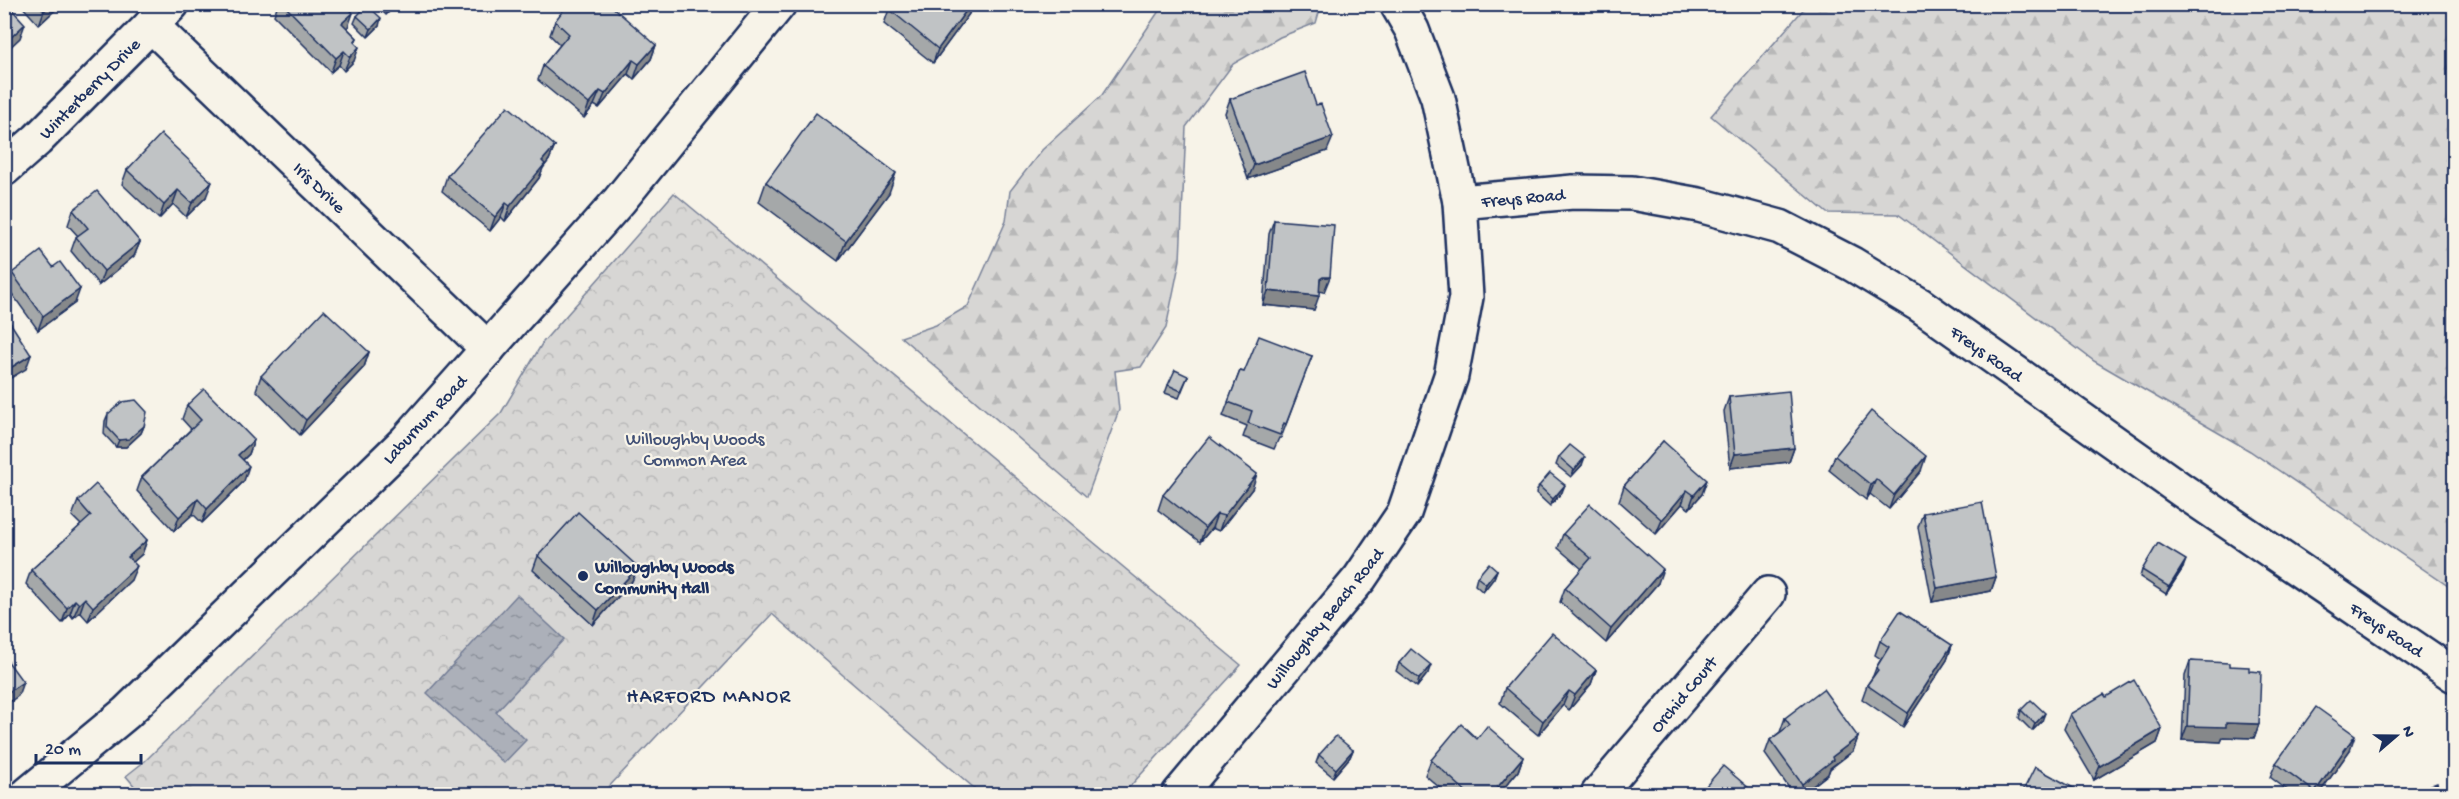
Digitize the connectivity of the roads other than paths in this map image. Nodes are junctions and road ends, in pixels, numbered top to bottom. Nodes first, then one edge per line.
1 (779, 4) edge
2 (1397, 4) edge
3 (162, 15) edge
4 (4, 169) edge
5 (1460, 202) junction
6 (488, 349) junction
7 (1768, 594) dead end
8 (2454, 675) edge
9 (28, 795) edge
10 (1179, 795) edge
11 (1598, 795) edge

1 - 6 street, Laburnum Road
2 - 5 street, Willoughby Beach Road
3 - 4 street, Winterberry Drive
3 - 6 street, Iris Drive
5 - 8 street, Freys Road
5 - 10 street, Willoughby Beach Road
6 - 9 street, Laburnum Road
7 - 11 street, Orchid Court

